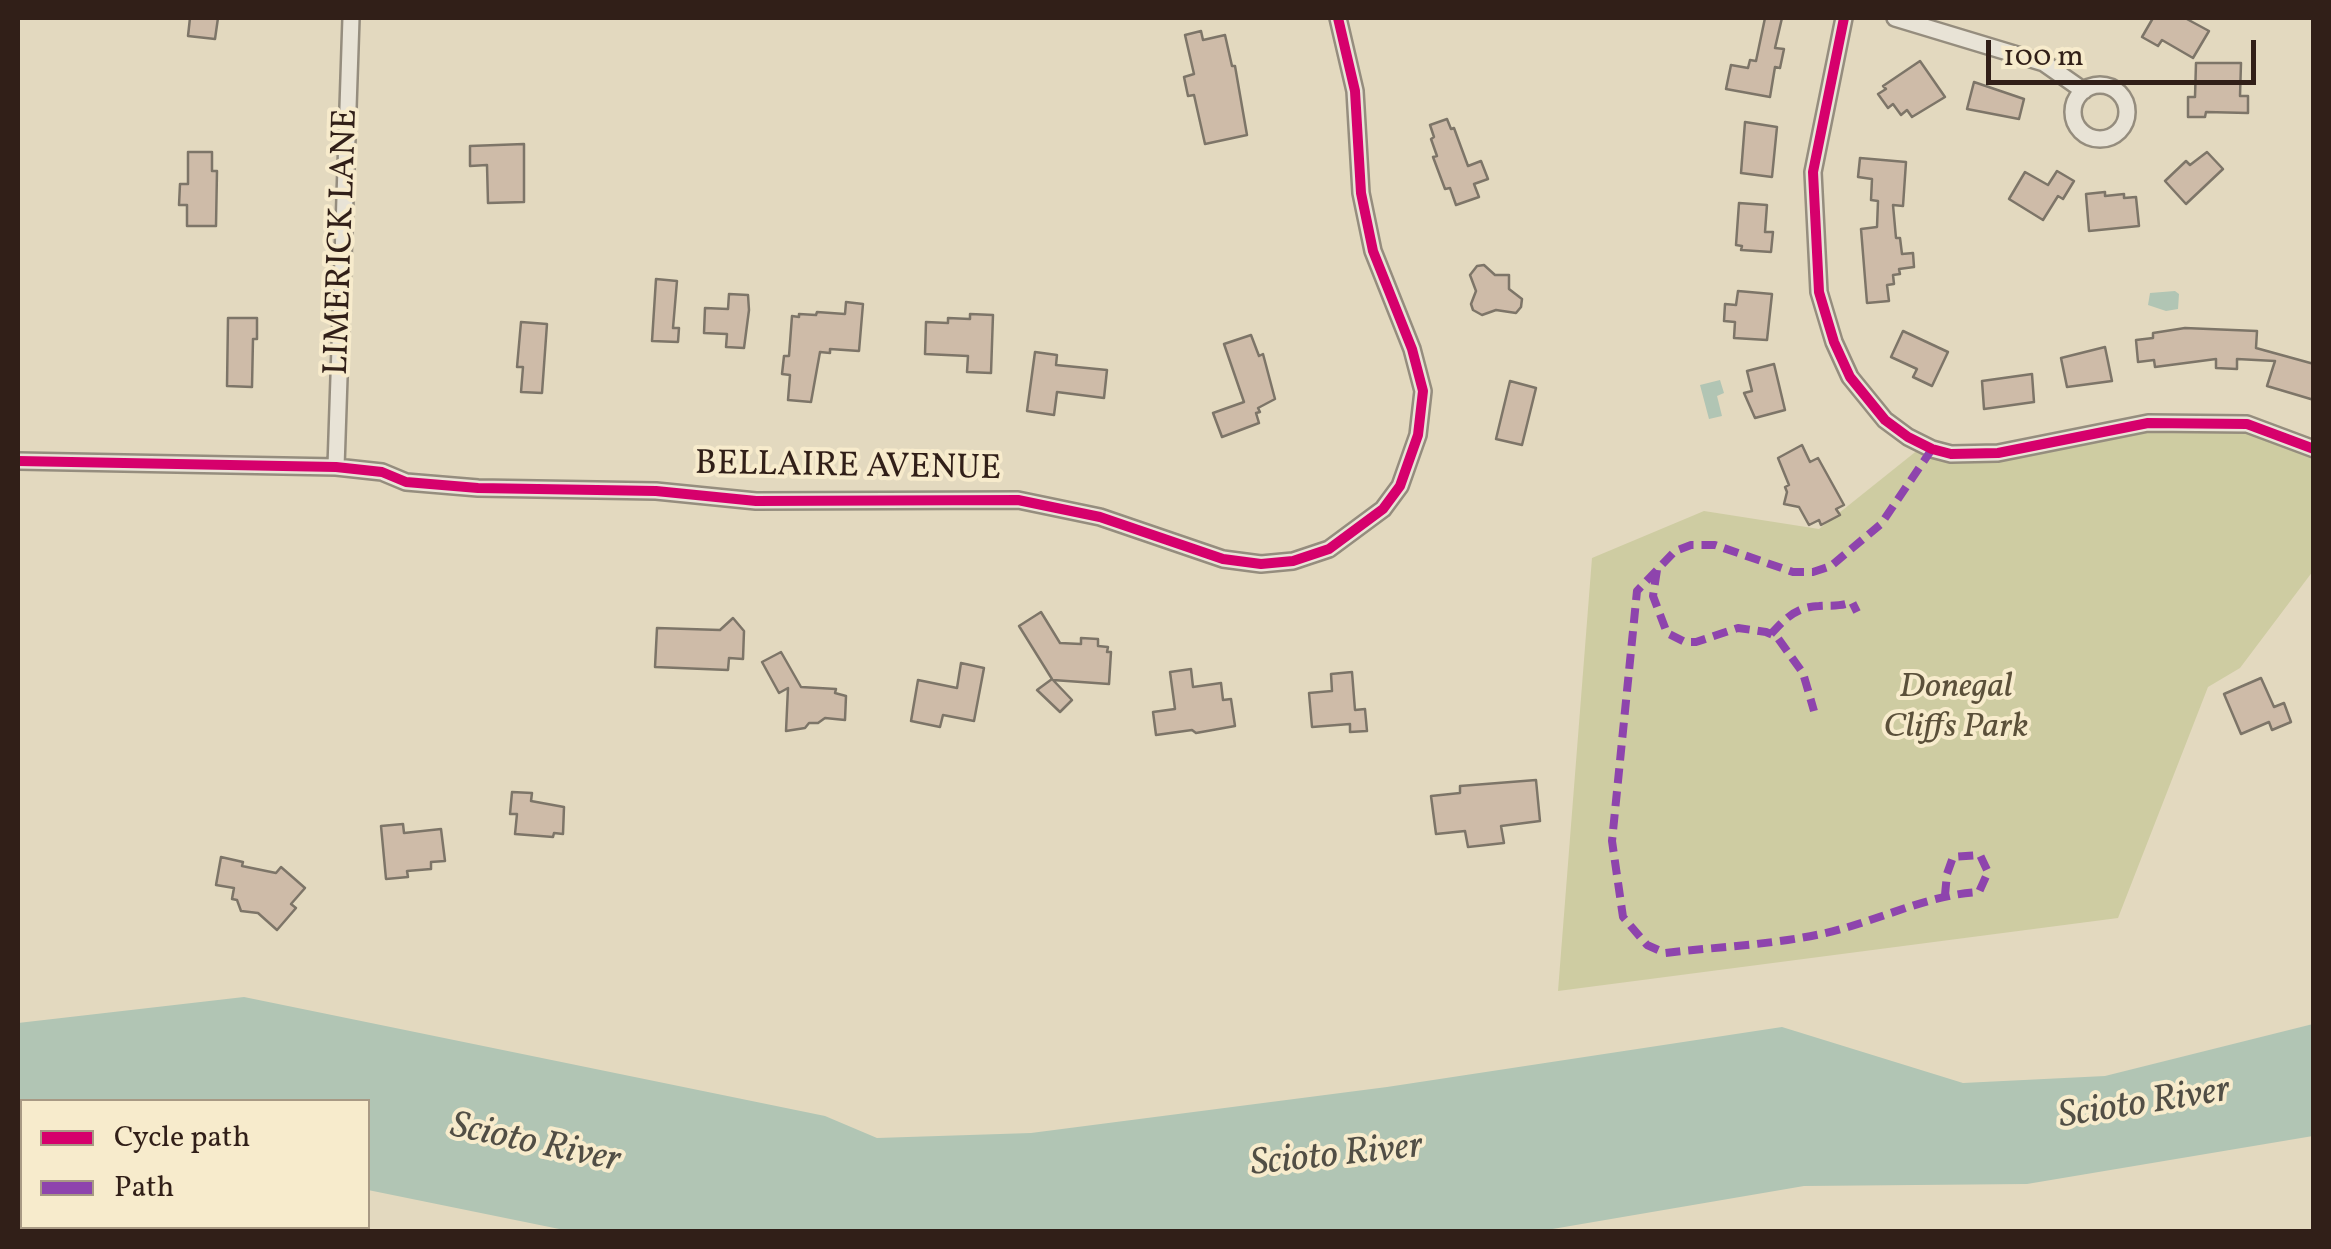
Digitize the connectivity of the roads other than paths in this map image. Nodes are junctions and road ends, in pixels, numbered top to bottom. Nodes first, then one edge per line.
1 (351, 18) edge
2 (1338, 18) edge
3 (1844, 18) edge
4 (1894, 18) edge
5 (2084, 91) dead end
6 (2314, 449) edge
7 (18, 461) edge
8 (336, 467) junction

1 - 8 street, LIMERICK LANE
2 - 8 street, BELLAIRE AVENUE
3 - 6 street
4 - 5 street
7 - 8 street, BELLAIRE AVENUE

